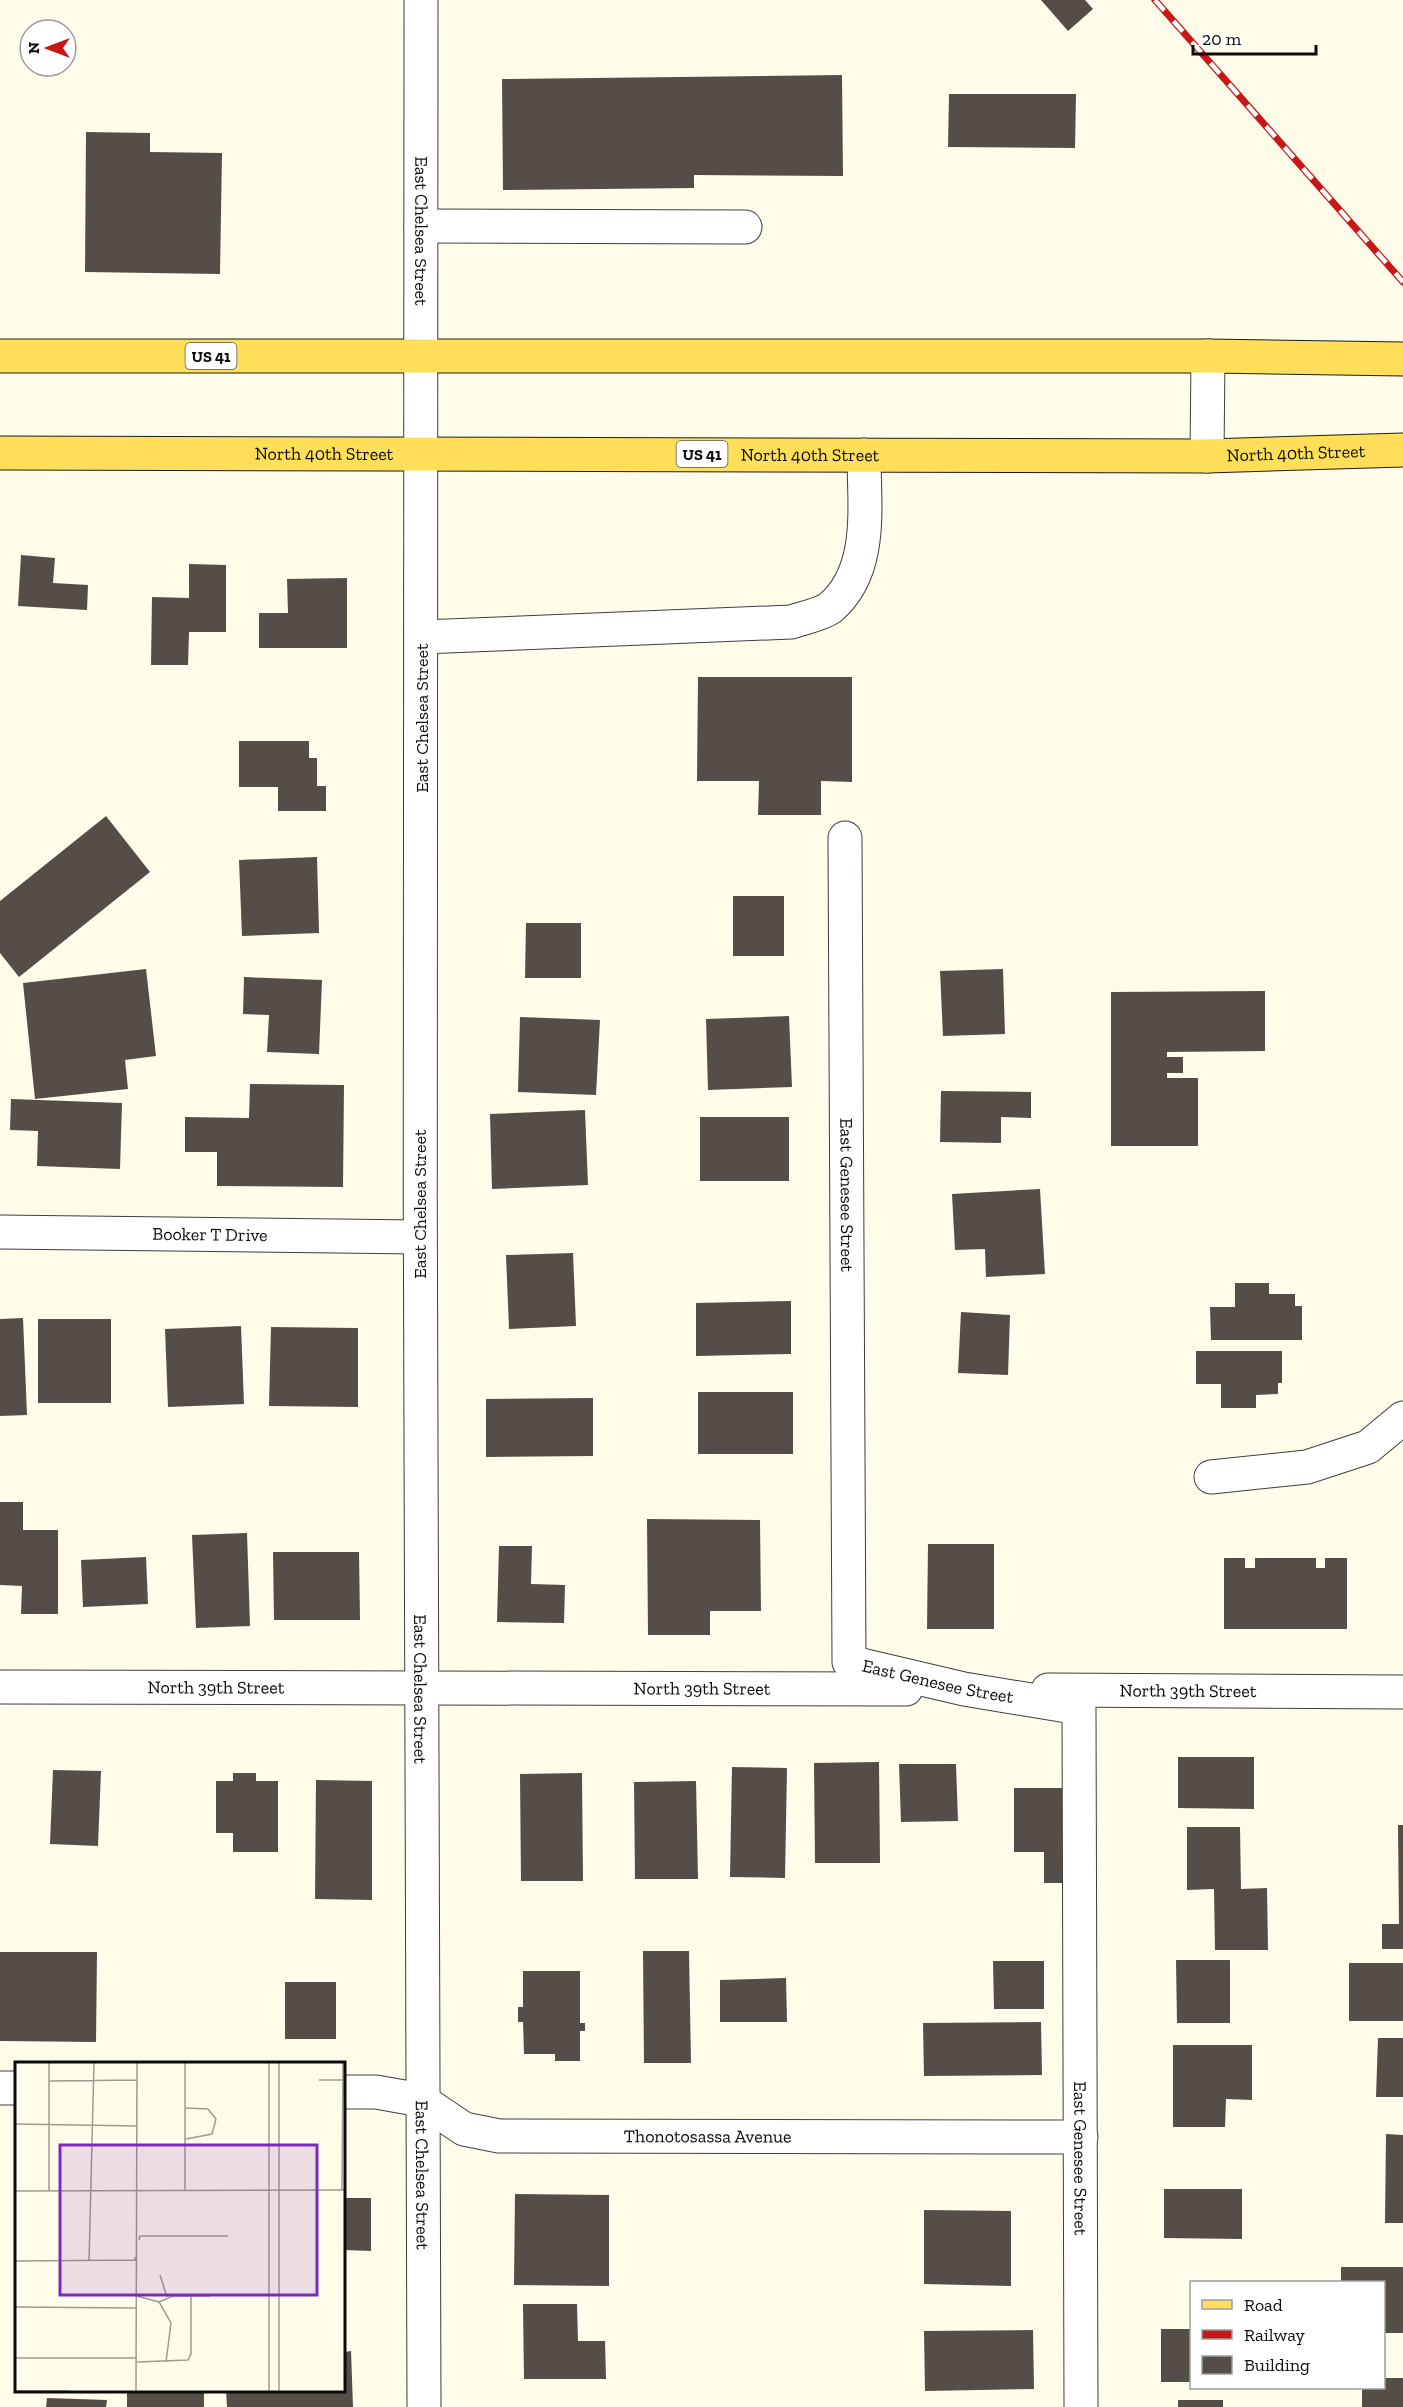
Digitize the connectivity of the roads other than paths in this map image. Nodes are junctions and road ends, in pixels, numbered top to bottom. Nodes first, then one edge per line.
1 (421, 0) edge
2 (421, 226) junction
3 (746, 227) dead end
4 (0, 356) edge
5 (421, 356) junction
6 (1208, 356) junction
7 (1403, 359) edge
8 (1403, 450) edge
9 (0, 453) edge
10 (423, 453) junction
11 (864, 454) junction
12 (1207, 456) junction
13 (422, 637) junction
14 (845, 838) dead end
15 (0, 1232) edge
16 (419, 1237) junction
17 (1403, 1418) edge
18 (1211, 1477) dead end
19 (0, 1687) edge
20 (420, 1688) junction
21 (964, 1689) junction
22 (1403, 1692) edge
23 (345, 2092) edge
24 (421, 2100) junction
25 (1081, 2137) junction
26 (424, 2407) edge
27 (1081, 2407) edge

1 - 2 street, East Chelsea Street
2 - 3 street
2 - 5 street, East Chelsea Street
4 - 5 main road, US 41
5 - 6 main road, US 41
5 - 10 street, East Chelsea Street
6 - 7 main road, US 41
6 - 12 street
8 - 12 main road, North 40th Street / US 41
9 - 10 main road, North 40th Street / US 41
10 - 11 main road, North 40th Street / US 41
10 - 13 street, East Chelsea Street
11 - 12 main road, North 40th Street / US 41
11 - 13 street
13 - 16 street, East Chelsea Street
14 - 21 street, East Genesee Street
15 - 16 street, Booker T Drive
16 - 20 street, East Chelsea Street
17 - 18 street
19 - 20 street, North 39th Street
20 - 21 street, North 39th Street
20 - 24 street, East Chelsea Street
21 - 22 street, North 39th Street
21 - 25 street, East Genesee Street
23 - 24 street, Thonotosassa Avenue
24 - 25 street, Thonotosassa Avenue
24 - 26 street, East Chelsea Street
25 - 27 street, East Genesee Street

